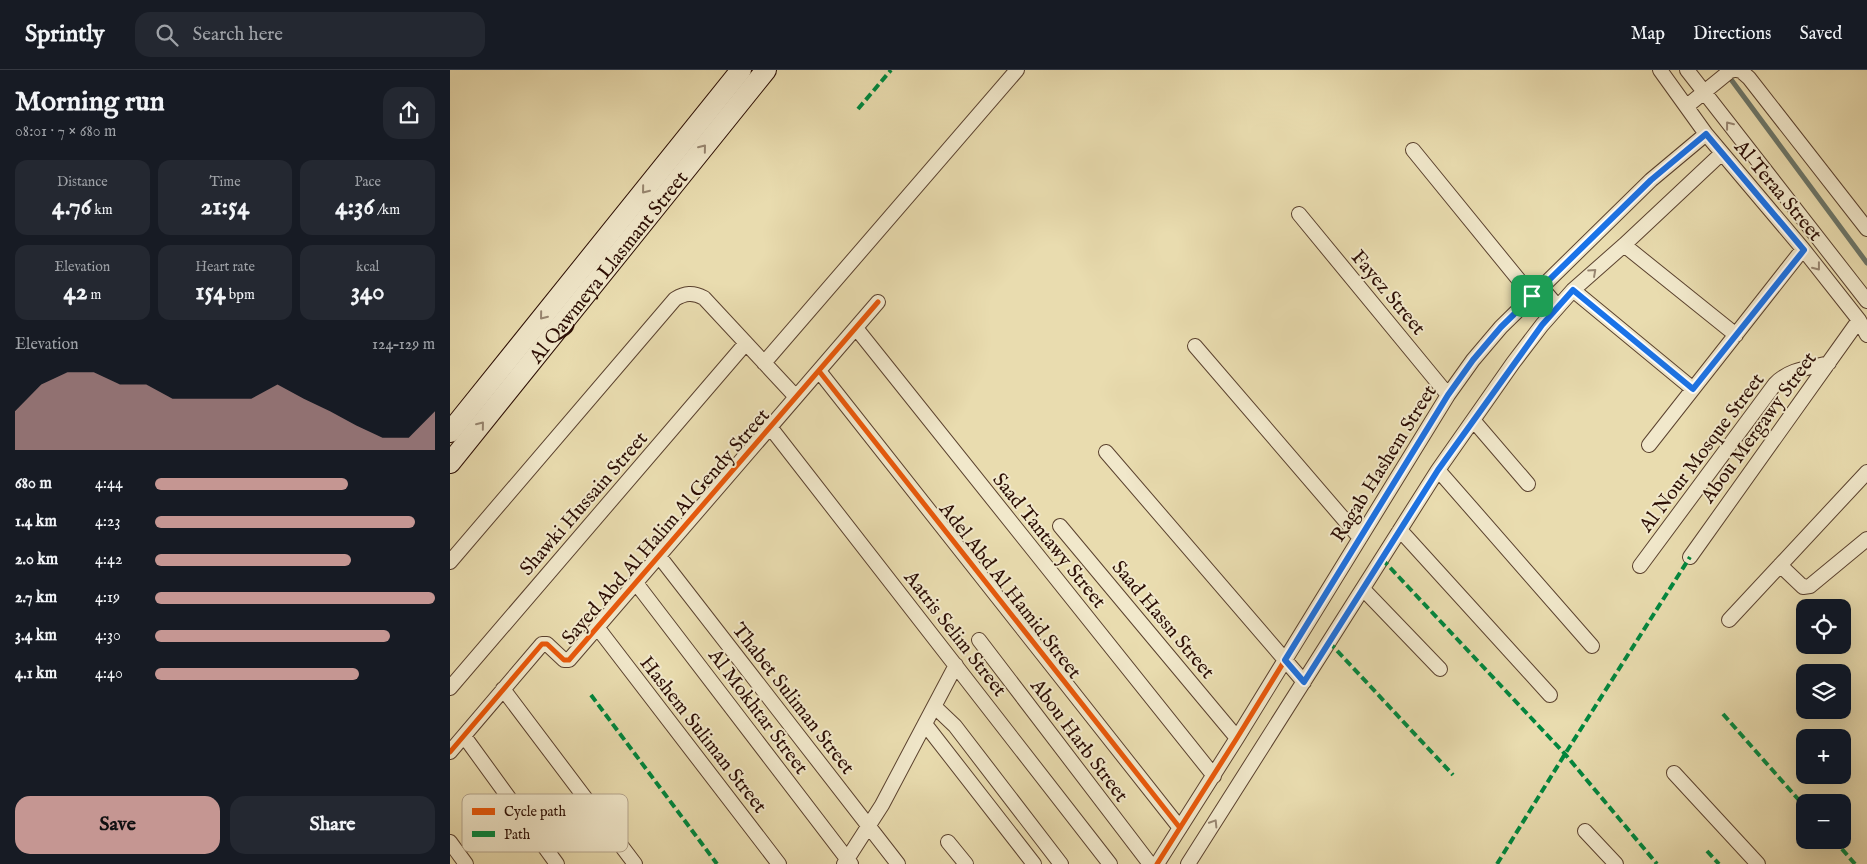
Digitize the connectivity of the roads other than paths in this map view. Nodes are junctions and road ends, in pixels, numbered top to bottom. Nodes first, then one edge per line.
1 (741, 70) edge
2 (766, 70) edge
3 (1017, 70) edge
4 (1660, 70) edge
5 (1734, 70) edge
6 (1689, 73) edge
7 (1709, 88) junction
8 (1687, 106) junction
9 (718, 115) junction
10 (1706, 134) junction
11 (1413, 150) dead end
12 (1722, 153) junction
13 (1298, 214) dead end
14 (1866, 225) edge
15 (1624, 246) junction
16 (1804, 250) junction
17 (1573, 290) junction
18 (1537, 292) junction
19 (1867, 301) edge
20 (878, 302) dead end
21 (1558, 307) junction
22 (1859, 320) junction
23 (856, 328) junction
24 (1736, 335) junction
25 (1867, 335) edge
26 (746, 343) junction
27 (1195, 346) dead end
28 (764, 362) junction
29 (1829, 363) junction
30 (819, 371) junction
31 (1693, 389) junction
32 (1448, 395) junction
33 (796, 397) junction
34 (1473, 420) junction
35 (770, 427) junction
36 (450, 432) edge
37 (1649, 445) dead end
38 (1106, 452) dead end
39 (450, 463) edge
40 (1438, 470) junction
41 (1867, 472) edge
42 (1528, 484) dead end
43 (1060, 526) dead end
44 (1400, 530) junction
45 (1360, 538) junction
46 (1867, 539) edge
47 (659, 556) junction
48 (1690, 558) dead end
49 (450, 562) edge
50 (1780, 565) junction
51 (1640, 566) dead end
52 (636, 583) junction
53 (1363, 589) junction
54 (1729, 620) dead end
55 (597, 627) junction
56 (978, 640) dead end
57 (1592, 646) dead end
58 (1285, 660) junction
59 (956, 665) junction
60 (1440, 669) dead end
61 (1304, 682) junction
62 (450, 688) edge
63 (504, 689) junction
64 (1550, 695) dead end
65 (935, 707) junction
66 (925, 724) junction
67 (464, 736) junction
68 (1237, 738) junction
69 (450, 752) edge
70 (1674, 773) dead end
71 (1214, 776) junction
72 (506, 794) edge
73 (583, 794) edge
74 (869, 827) junction
75 (1180, 828) junction
76 (1585, 832) dead end
77 (450, 842) edge
78 (948, 842) dead end
79 (548, 852) edge
80 (626, 852) edge
81 (848, 862) edge
82 (466, 864) edge
83 (557, 864) edge
84 (635, 864) edge
85 (779, 864) edge
86 (898, 864) edge
87 (966, 864) edge
88 (1034, 864) edge
89 (1061, 864) edge
90 (1110, 864) edge
91 (1150, 864) edge
92 (1157, 864) edge
93 (1188, 864) edge
94 (1616, 864) edge
95 (1758, 864) edge

1 - 9 main road, Al Qawmeya Llasmant Street
2 - 9 main road, Al Qawmeya Llasmant Street
3 - 28 street
4 - 8 street, Al Teraa Street
5 - 7 street
5 - 14 street
6 - 7 street, Al Teraa Street
7 - 8 street
19 -> 7 street, Al Teraa Street
8 - 10 street, Al Teraa Street
9 -> 36 main road, Al Qawmeya Llasmant Street
39 -> 9 main road, Al Qawmeya Llasmant Street
10 - 12 street, Al Teraa Street
10 - 18 street, Ragab Hashem Street
11 - 18 street
12 - 15 street
12 - 16 street, Al Teraa Street
13 - 32 street, Fayez Street
17 -> 15 street
15 - 24 street
16 -> 22 street, Al Teraa Street
16 - 24 street
17 - 21 street
17 - 31 street
18 - 21 street
18 - 32 street, Ragab Hashem Street
20 - 23 street, Sayed Abd Al Halim Al Gendy Street
21 - 34 street
22 - 25 street, Al Teraa Street
22 - 29 street, Abou Mergawy Street
23 - 30 street, Sayed Abd Al Halim Al Gendy Street
23 - 71 street, Saad Tantawy Street
24 - 31 street
26 - 28 street
26 - 49 street
26 - 62 street, Shawki Hussain Street
27 - 45 street
28 - 33 street
29 - 48 street, Abou Mergawy Street
29 - 51 street, Al Nour Mosque Street
30 - 33 street, Sayed Abd Al Halim Al Gendy Street
30 - 75 street, Adel Abd Al Hamid Street
31 - 37 street
32 - 45 street, Ragab Hashem Street
33 - 35 street, Sayed Abd Al Halim Al Gendy Street
34 - 40 street
34 - 42 street
35 - 47 street, Sayed Abd Al Halim Al Gendy Street
35 - 59 street, Aatris Selim Street
38 - 58 street
40 - 44 street
40 - 57 street
41 - 50 street
43 - 68 street, Saad Hassn Street
44 - 53 street
44 - 64 street
45 - 58 street, Ragab Hashem Street
46 - 50 street
47 - 52 street, Sayed Abd Al Halim Al Gendy Street
47 - 74 street, Thabet Suliman Street
50 - 54 street
52 - 55 street, Sayed Abd Al Halim Al Gendy Street
52 - 81 street, Al Mokhtar Street
53 - 60 street
53 - 61 street
55 - 63 street, Sayed Abd Al Halim Al Gendy Street
55 - 85 street, Hashem Suliman Street
56 - 91 street, Abou Harb Street
58 - 61 street
58 - 68 street, Ragab Hashem Street
59 - 65 street
59 - 90 street, Aatris Selim Street
93 -> 61 street
63 - 67 street, Sayed Abd Al Halim Al Gendy Street
63 - 73 street
65 - 66 street
65 - 89 street
66 - 74 street
66 - 88 street
67 - 69 street, Sayed Abd Al Halim Al Gendy Street
67 - 72 street
68 - 71 street, Ragab Hashem Street
70 - 95 street
71 - 75 street, Ragab Hashem Street
74 - 81 street
74 - 86 street, Thabet Suliman Street
75 - 92 street, Ragab Hashem Street
76 - 94 street
77 - 82 street
78 - 87 street
79 - 83 street
80 - 84 street

